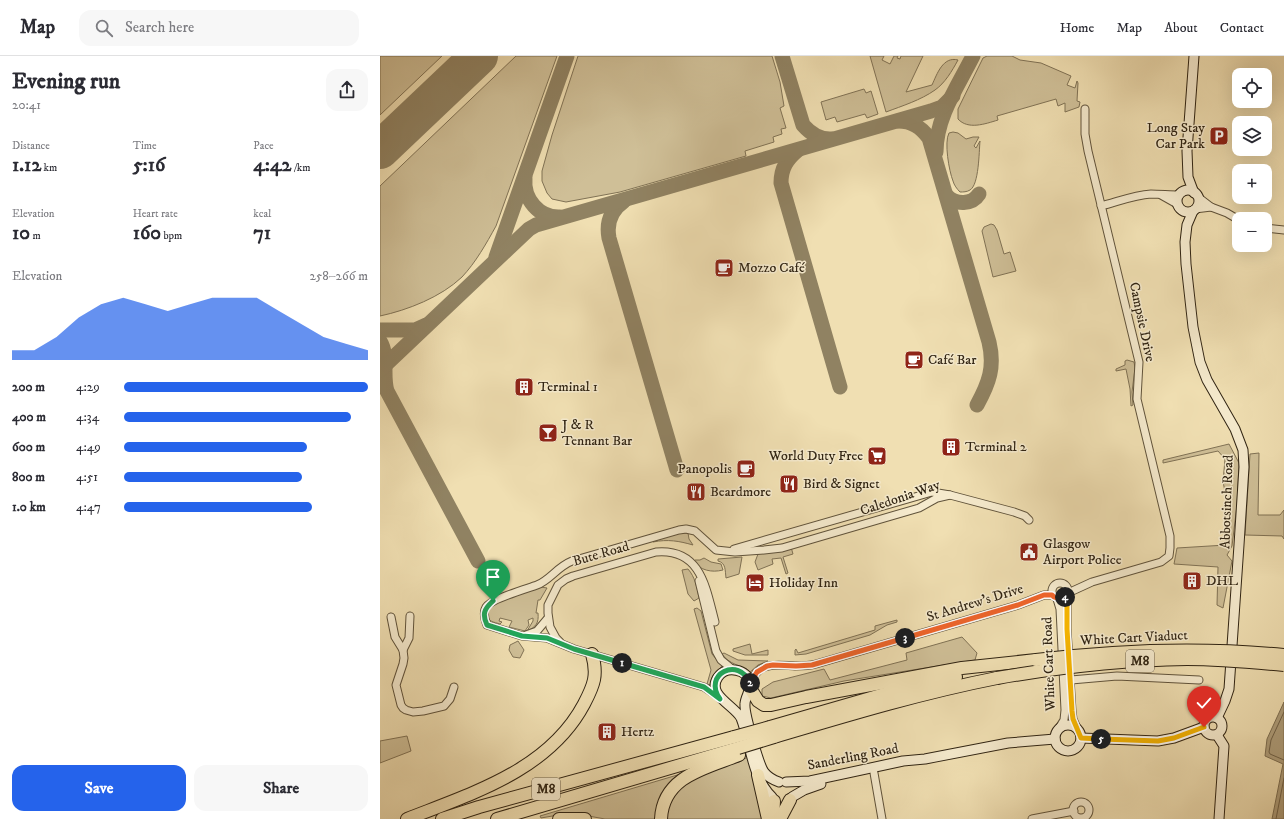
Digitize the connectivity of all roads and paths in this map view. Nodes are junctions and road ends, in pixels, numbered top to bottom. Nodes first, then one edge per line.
1 (1194, 56) edge
2 (1085, 109) dead end
3 (1188, 177) junction
4 (1181, 193) junction
5 (1161, 195) junction
6 (1196, 195) junction
7 (1101, 206) junction
8 (1211, 207) junction
9 (1180, 208) junction
10 (1194, 210) junction
11 (1232, 216) edge
12 (1187, 225) junction
13 (1272, 229) edge
14 (1284, 230) edge
15 (950, 495) junction
16 (1029, 520) dead end
17 (721, 550) junction
18 (659, 554) junction
19 (1092, 582) junction
20 (1062, 583) junction
21 (1067, 594) junction
22 (1055, 597) junction
23 (410, 616) dead end
24 (391, 617) dead end
25 (548, 618) junction
26 (716, 622) dead end
27 (522, 636) junction
28 (562, 643) junction
29 (403, 650) junction
30 (592, 654) junction
31 (1284, 655) edge
32 (1284, 665) edge
33 (732, 669) junction
34 (964, 676) junction
35 (1071, 680) junction
36 (1199, 680) dead end
37 (750, 686) junction
38 (454, 687) dead end
39 (720, 699) junction
40 (1217, 718) junction
41 (1204, 727) junction
42 (1059, 728) junction
43 (1079, 734) junction
44 (1217, 735) junction
45 (773, 736) junction
46 (1055, 739) junction
47 (738, 747) junction
48 (925, 759) junction
49 (639, 764) junction
50 (874, 773) junction
51 (758, 775) junction
52 (783, 782) junction
53 (573, 797) junction
54 (773, 799) junction
55 (791, 799) junction
56 (1074, 811) junction
57 (1088, 814) junction
58 (407, 819) edge
59 (442, 819) edge
60 (466, 819) edge
61 (497, 819) edge
62 (512, 819) edge
63 (559, 819) edge
64 (585, 819) edge
65 (661, 819) edge
66 (768, 819) edge
67 (773, 819) edge
68 (780, 819) edge
69 (882, 819) edge
70 (1032, 819) edge
71 (1095, 819) edge
72 (1220, 819) edge

1 - 3 street
2 - 7 street, Campsie Drive
3 - 4 street
3 - 6 street
4 - 5 street
4 - 6 street
4 - 9 street
5 - 7 street
5 - 9 street
6 - 8 street
6 - 10 street
7 - 19 street, Campsie Drive
8 - 10 street
8 - 11 street
9 - 10 street
9 - 12 street, Abbotsinch Road
10 - 12 street, Abbotsinch Road
12 - 40 street, Abbotsinch Road
13 - 14 street
15 - 16 street
15 - 17 street, Caledonia Way
15 - 17 street, Caledonia Way
17 - 27 street, Caledonia Way
18 - 25 street, Bute Road
18 - 26 street
18 - 33 street
19 - 20 street, Campsie Drive
19 - 21 street, Campsie Drive
20 - 21 street
20 - 22 street
21 - 22 street
21 - 35 street, White Cart Road
22 - 37 street, St Andrew's Drive
22 - 42 street, White Cart Road
23 - 29 street
24 - 29 street
25 - 27 street
25 - 28 street
27 - 28 street
28 - 30 street
29 - 38 street
30 - 39 street
30 - 58 highway
31 - 34 highway, White Cart Viaduct / M8, bridge
32 - 34 highway, White Cart Viaduct / M8, bridge
33 - 37 street
33 - 39 street
34 - 37 highway
34 - 45 highway, M8
34 - 45 highway, M8
35 - 36 street, White Cart Road
35 - 43 street, White Cart Road
37 - 52 street
39 - 51 street
40 - 41 street
40 - 44 street
41 - 43 street
41 - 44 street
42 - 43 street
42 - 46 street
43 - 46 street
44 - 72 street
45 - 47 highway, M8, bridge
45 - 47 highway
46 - 48 street, Sanderling Road
47 - 49 highway, M8
47 - 53 highway, M8
47 - 65 highway
48 - 50 street, Sanderling Road
48 - 52 street, Sanderling Road
49 - 59 highway, M8
49 - 60 highway, M8
50 - 55 street, Sanderling Road
50 - 69 street
51 - 54 street
51 - 66 highway
52 - 54 street
52 - 55 street
53 - 61 highway, M8
53 - 62 highway, M8
54 - 55 street
54 - 67 highway
55 - 68 highway
56 - 57 street
56 - 57 street
56 - 70 street
57 - 71 street
63 - 64 highway

